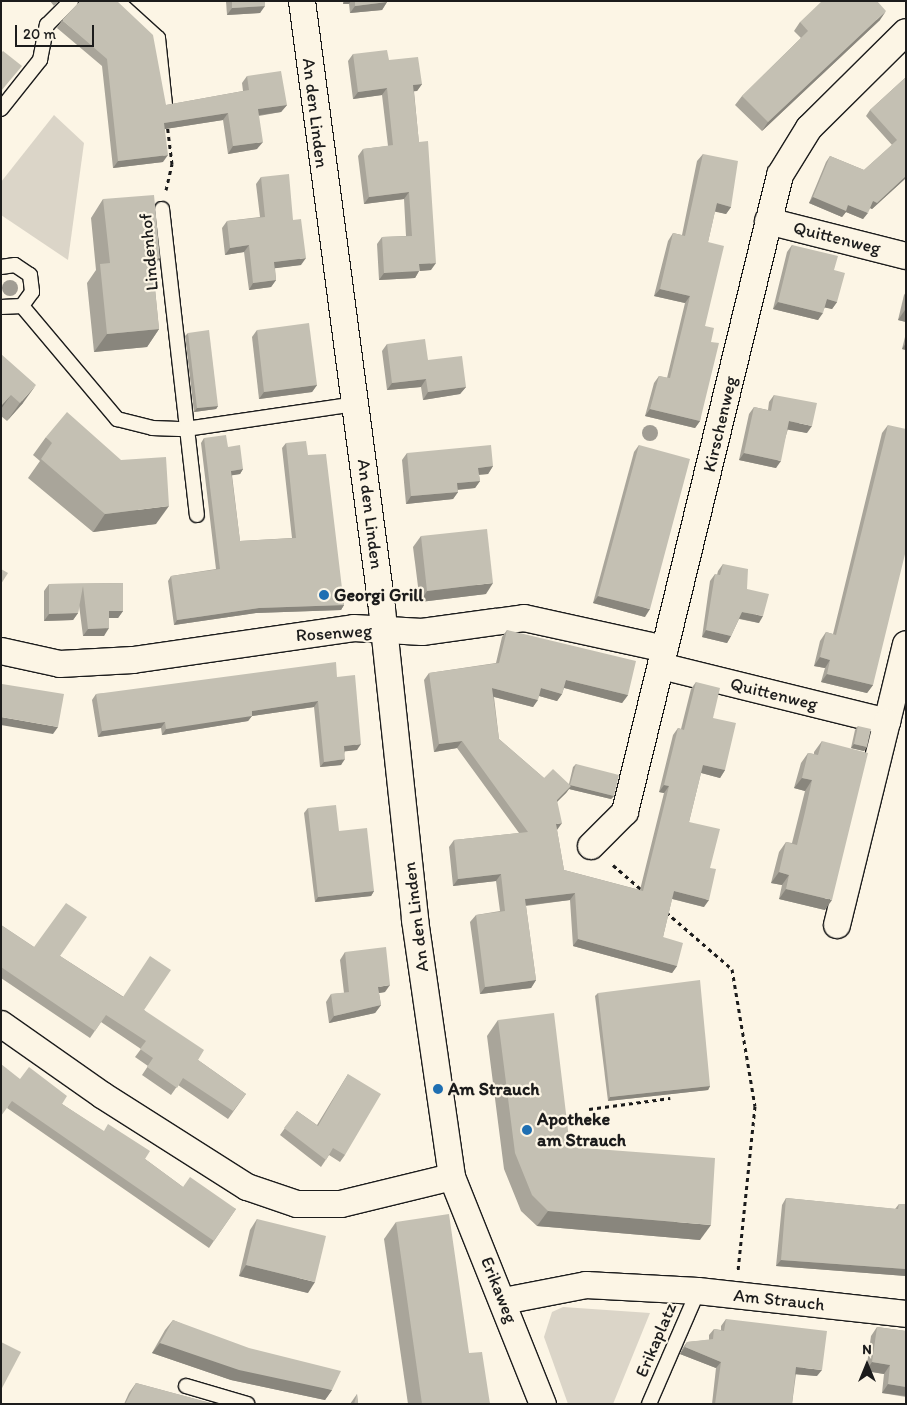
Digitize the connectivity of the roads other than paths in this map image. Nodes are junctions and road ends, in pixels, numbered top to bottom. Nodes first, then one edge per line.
1 (71, 1) edge
2 (117, 1) edge
3 (302, 1) edge
4 (906, 32) edge
5 (165, 105) edge
6 (1, 109) edge
7 (162, 209) road end
8 (768, 221) junction
9 (906, 256) edge
10 (1, 267) edge
11 (22, 306) junction
12 (1, 307) edge
13 (356, 404) junction
14 (186, 429) junction
15 (197, 514) dead end
16 (384, 630) junction
17 (906, 644) edge
18 (1, 651) edge
19 (663, 657) junction
20 (887, 722) junction
21 (591, 846) dead end
22 (837, 925) dead end
23 (1, 1024) edge
24 (452, 1177) junction
25 (698, 1291) junction
26 (504, 1300) junction
27 (906, 1314) edge
28 (186, 1386) dead end
29 (247, 1404) edge
30 (543, 1404) edge
31 (649, 1404) edge

1 - 6 lane
2 - 5 lane
3 - 13 street, An den Linden
4 - 8 street, Kirschenweg
7 - 14 lane, Lindenhof
8 - 9 street, Quittenweg
8 - 19 street, Kirschenweg
10 - 11 lane
11 - 12 lane
11 - 14 lane
13 - 14 lane
13 - 16 street, An den Linden
14 - 15 lane, Lindenhof
16 - 18 street, Rosenweg
16 - 19 street, Rosenweg
16 - 24 street, An den Linden
17 - 20 street
19 - 20 street, Quittenweg
19 - 21 street, Kirschenweg
20 - 22 street
23 - 24 street
24 - 26 street, Erikaweg
25 - 26 street, Am Strauch
25 - 27 street, Am Strauch
25 - 31 lane, Erikaplatz
26 - 30 street, Erikaweg
28 - 29 lane

